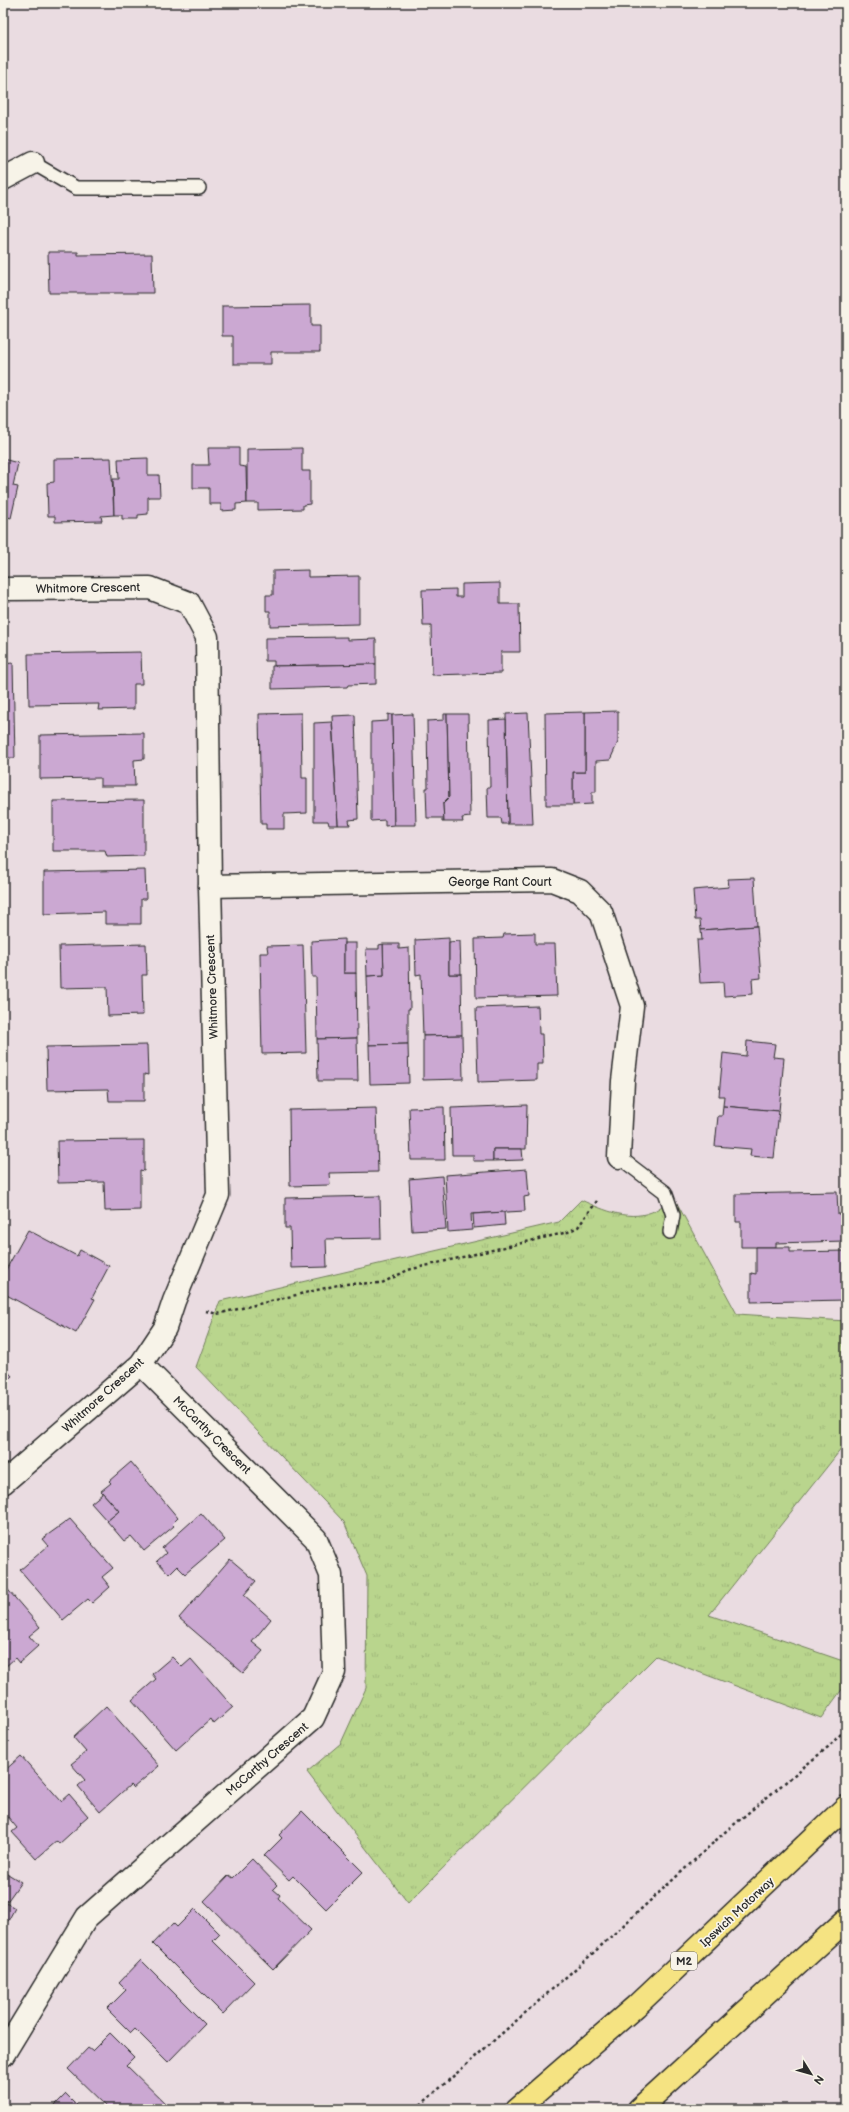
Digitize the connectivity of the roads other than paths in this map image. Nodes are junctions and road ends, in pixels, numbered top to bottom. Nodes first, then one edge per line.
1 (33, 163) joint
2 (3, 179) edge
3 (199, 188) dead end
4 (3, 589) edge
5 (210, 886) junction
6 (620, 1157) joint
7 (670, 1232) dead end
8 (141, 1364) junction
9 (3, 1483) edge
10 (846, 1808) edge
11 (846, 1920) edge
12 (3, 2055) edge
13 (518, 2109) edge
14 (639, 2109) edge

1 - 2 street
1 - 3 lane
4 - 5 street, Whitmore Crescent
5 - 6 street, George Rant Court
5 - 8 street, Whitmore Crescent
6 - 7 lane
8 - 9 street, Whitmore Crescent
8 - 12 street, McCarthy Crescent
10 - 13 highway, Ipswich Motorway / M2
11 - 14 highway

